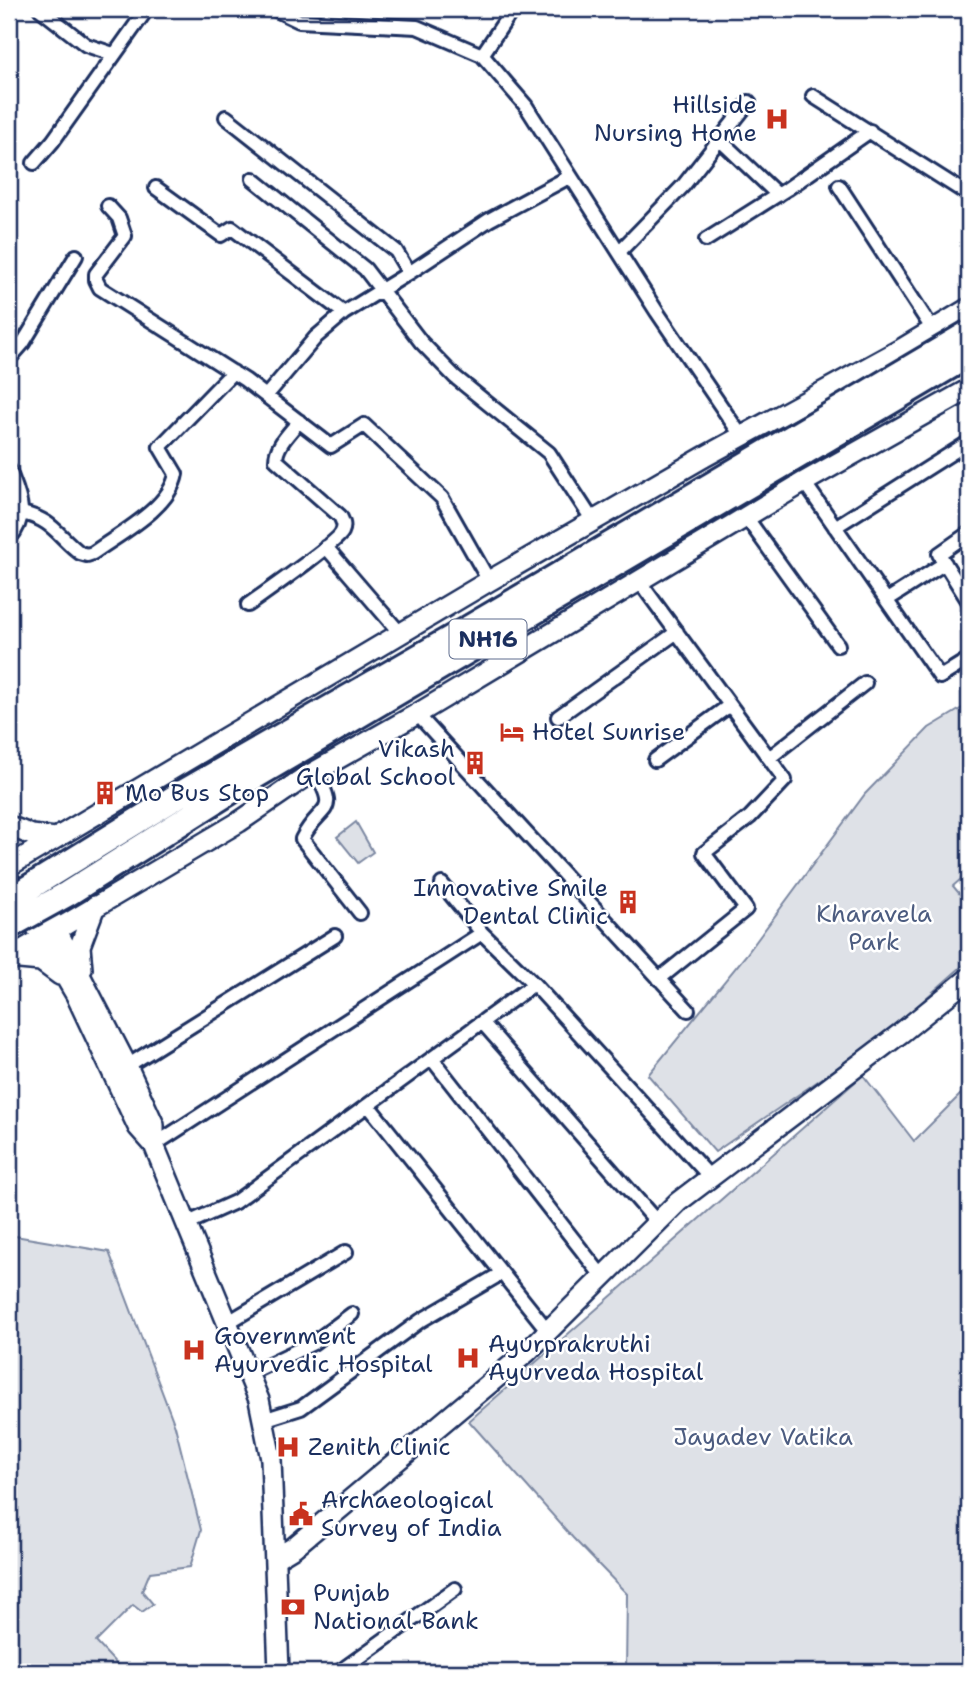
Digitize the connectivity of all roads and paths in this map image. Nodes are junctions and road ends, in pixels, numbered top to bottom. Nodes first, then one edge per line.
1 (40, 9) edge
2 (147, 9) edge
3 (274, 9) edge
4 (307, 9) edge
5 (513, 9) edge
6 (299, 20) junction
7 (113, 54) junction
8 (482, 55) junction
9 (813, 96) dead end
10 (749, 102) dead end
11 (226, 117) dead end
12 (870, 131) junction
13 (720, 140) junction
14 (34, 163) dead end
15 (569, 177) junction
16 (253, 179) dead end
17 (839, 186) dead end
18 (156, 188) dead end
19 (778, 195) junction
20 (969, 195) edge
21 (108, 206) dead end
22 (706, 240) dead end
23 (619, 252) junction
24 (76, 257) dead end
25 (409, 273) junction
26 (382, 291) junction
27 (969, 308) edge
28 (344, 313) junction
29 (933, 330) junction
30 (969, 333) edge
31 (969, 355) edge
32 (9, 359) edge
33 (233, 372) junction
34 (969, 389) edge
35 (266, 396) junction
36 (299, 421) junction
37 (742, 437) junction
38 (969, 442) edge
39 (9, 470) edge
40 (804, 482) junction
41 (22, 513) junction
42 (746, 517) junction
43 (593, 522) junction
44 (835, 527) junction
45 (969, 533) edge
46 (9, 538) edge
47 (326, 547) junction
48 (944, 563) junction
49 (489, 581) junction
50 (639, 581) junction
51 (887, 600) junction
52 (969, 602) edge
53 (248, 605) dead end
54 (677, 632) junction
55 (400, 633) junction
56 (838, 645) dead end
57 (969, 659) edge
58 (865, 683) dead end
59 (730, 705) junction
60 (417, 714) junction
61 (558, 717) dead end
62 (769, 758) junction
63 (655, 760) dead end
64 (171, 769) junction
65 (315, 772) junction
66 (9, 826) edge
67 (218, 834) junction
68 (55, 838) junction
69 (12, 858) edge
70 (9, 880) edge
71 (443, 884) dead end
72 (9, 900) edge
73 (95, 906) junction
74 (360, 913) dead end
75 (9, 926) edge
76 (49, 933) junction
77 (482, 933) junction
78 (335, 936) dead end
79 (9, 958) edge
80 (75, 978) junction
81 (969, 978) edge
82 (659, 979) junction
83 (534, 984) junction
84 (688, 1010) dead end
85 (482, 1022) junction
86 (432, 1059) junction
87 (127, 1066) junction
88 (368, 1105) junction
89 (154, 1146) junction
90 (710, 1177) junction
91 (657, 1222) junction
92 (186, 1224) junction
93 (346, 1252) dead end
94 (502, 1273) junction
95 (602, 1276) junction
96 (352, 1314) dead end
97 (227, 1323) junction
98 (548, 1331) junction
99 (248, 1374) junction
100 (263, 1420) junction
101 (276, 1558) junction
102 (455, 1588) dead end
103 (279, 1672) edge
104 (339, 1672) edge

1 - 7 street
2 - 7 street
3 - 6 street
4 - 6 street
5 - 8 street
6 - 8 street
7 - 14 street
8 - 15 street
9 - 12 street
10 - 13 street
11 - 25 street
12 - 19 street
12 - 20 street
13 - 19 street
13 - 23 street
15 - 23 street
15 - 25 street
16 - 26 street
17 - 29 street
18 - 28 street
19 - 22 street
21 - 33 street
23 - 37 street
24 - 32 street
25 - 26 street
26 - 28 street
26 - 43 street
27 - 29 street
28 - 35 street
29 - 37 street
30 - 72 highway, NH16, bridge
31 - 75 highway, NH16, bridge
33 - 35 street
33 - 41 street
34 - 40 street
35 - 36 street
36 - 47 street
36 - 49 street
37 - 43 street
38 - 44 street
39 - 41 street
40 - 42 street
40 - 44 street
41 - 46 street
42 - 50 street
42 - 56 street
43 - 49 street
44 - 51 street
45 - 48 street
47 - 53 street
47 - 55 street
48 - 51 street
48 - 52 street
49 - 55 street
50 - 54 street
50 - 60 street
51 - 57 street
54 - 59 street
54 - 61 street
55 - 64 street
58 - 62 street
59 - 62 street
59 - 63 street
60 - 65 street
60 - 82 street
62 - 82 street
64 - 67 street
64 - 68 street
65 - 67 street
65 - 74 street
66 - 68 street
67 - 73 street
68 - 69 street
69 - 76 street
70 - 76 street
71 - 77 street
73 - 76 street
73 - 80 street
76 - 79 street
76 - 80 street
77 - 83 street
77 - 89 street
78 - 87 street
79 - 80 street
80 - 87 street
80 - 89 street
81 - 90 street
82 - 84 street
83 - 85 street
83 - 90 street
85 - 86 street
85 - 91 street
86 - 88 street
86 - 95 street
87 - 89 street
88 - 92 street
88 - 94 street
89 - 92 street
90 - 91 street
91 - 95 street
92 - 97 street
93 - 97 street
94 - 98 street
94 - 100 street
95 - 98 street
96 - 99 street
97 - 99 street
98 - 101 street
99 - 100 street
100 - 101 street
101 - 103 street
102 - 104 street

